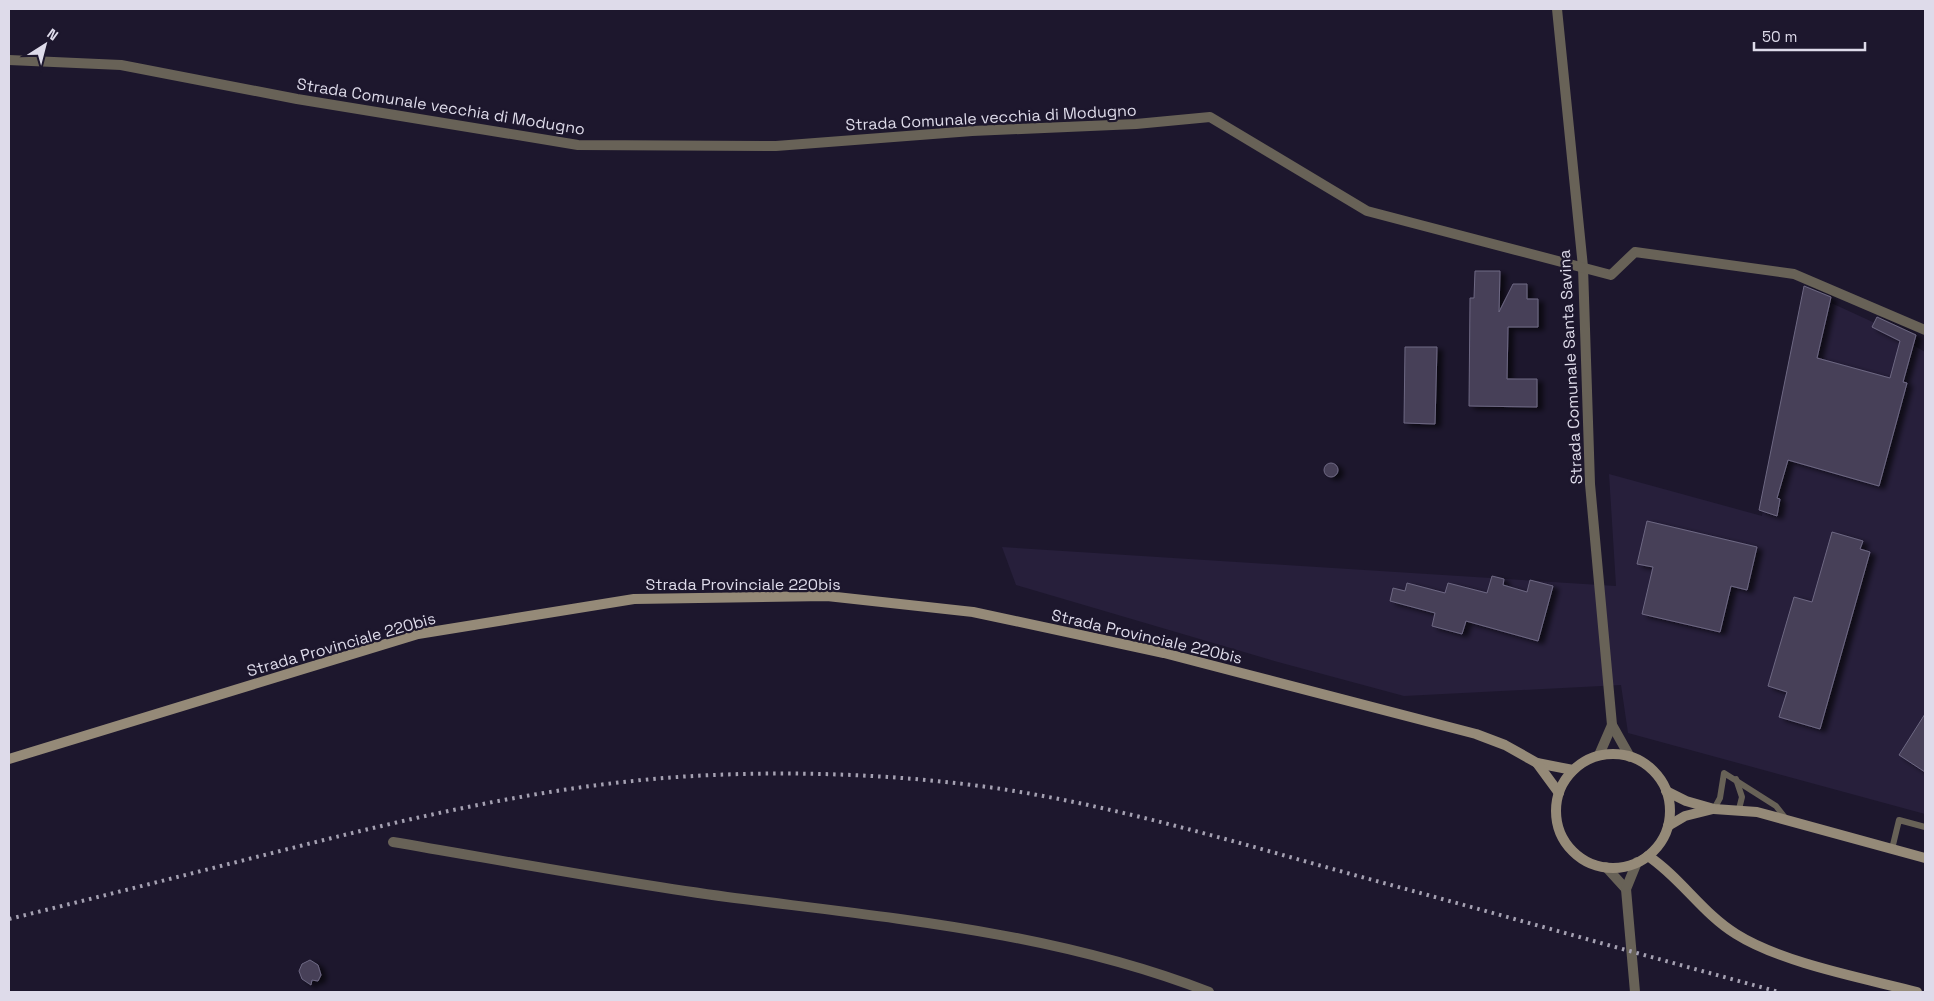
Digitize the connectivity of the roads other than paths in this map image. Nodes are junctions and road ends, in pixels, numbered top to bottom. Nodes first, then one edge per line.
1 (1557, 9) edge
2 (9, 60) edge
3 (1582, 267) junction
4 (1925, 330) edge
5 (1612, 725) junction
6 (1599, 755) junction
7 (1630, 757) junction
8 (9, 759) edge
9 (1537, 763) junction
10 (1573, 770) junction
11 (1736, 779) junction
12 (1666, 791) junction
13 (1559, 793) junction
14 (1714, 809) junction
15 (1739, 809) junction
16 (1787, 820) junction
17 (1668, 826) junction
18 (1925, 827) edge
19 (394, 842) dead end
20 (1892, 849) junction
21 (1648, 856) junction
22 (1925, 858) edge
23 (1637, 862) junction
24 (1606, 867) junction
25 (1626, 889) junction
26 (1209, 992) edge
27 (1635, 992) edge
28 (1917, 992) edge

1 - 3 street, Strada Comunale Santa Savina
2 - 3 street, Strada Comunale vecchia di Modugno
3 - 4 street, Strada Comunale vecchia di Modugno
3 - 5 street, Strada Comunale Santa Savina
5 - 6 street, Strada Comunale Santa Savina
5 - 7 street, Strada Comunale Santa Savina
6 - 7 street
6 - 10 street
7 - 12 street
8 - 9 street, Strada Provinciale 220bis
9 - 10 street, Strada Provinciale 220bis
9 - 13 street, Strada Provinciale 220bis
10 - 13 street
11 - 14 lane
11 - 15 lane
11 - 16 lane
12 - 14 street
12 - 17 street
13 - 24 street
14 - 15 street
14 - 17 street
15 - 16 street
16 - 20 street
17 - 21 street
18 - 20 lane
19 - 26 street
20 - 22 street
21 - 23 street
21 - 28 street
23 - 24 street
23 - 25 street
24 - 25 street
25 - 27 street

